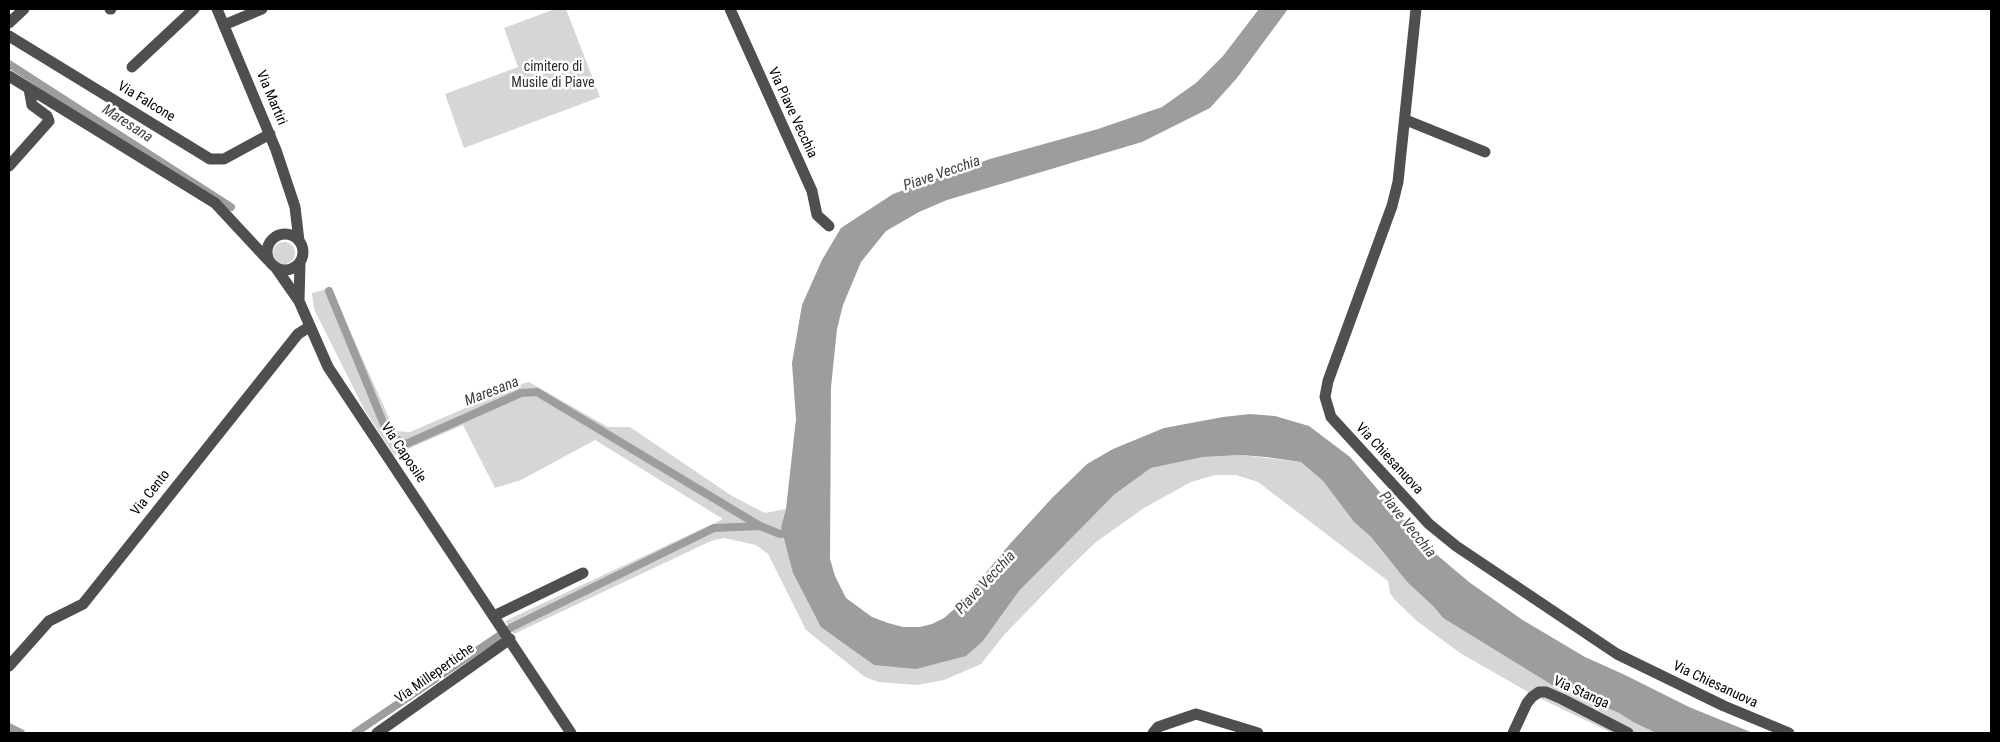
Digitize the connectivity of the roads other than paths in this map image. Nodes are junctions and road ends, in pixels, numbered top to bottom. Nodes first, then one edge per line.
1 (24, 9) edge
2 (194, 9) edge
3 (217, 9) edge
4 (262, 9) edge
5 (730, 9) edge
6 (1416, 9) edge
7 (9, 23) edge
8 (224, 25) junction
9 (9, 36) edge
10 (132, 67) dead end
11 (9, 76) edge
12 (29, 88) junction
13 (1406, 120) junction
14 (270, 134) junction
15 (1485, 152) dead end
16 (9, 166) edge
17 (292, 202) junction
18 (829, 226) dead end
19 (243, 231) junction
20 (277, 236) junction
21 (299, 241) junction
22 (300, 262) junction
23 (272, 264) junction
24 (299, 300) junction
25 (309, 327) junction
26 (583, 572) dead end
27 (503, 629) junction
28 (9, 666) edge
29 (377, 733) edge
30 (571, 733) edge
31 (1153, 733) edge
32 (1258, 733) edge
33 (1512, 733) edge
34 (1628, 733) edge
35 (1789, 733) edge

1 - 7 street
2 - 10 street
3 - 8 street, Via Martiri
4 - 8 street
5 - 18 street, Via Piave Vecchia
6 - 13 street, Via Chiesanuova
8 - 14 street, Via Martiri
9 - 14 street, Via Falcone
11 - 12 street, Via Caposile
12 - 16 street
12 - 19 street, Via Caposile
13 - 15 street
13 - 35 street, Via Chiesanuova
14 - 17 street, Via Martiri
17 - 20 street
17 - 21 street, Via Martiri
19 - 20 street
19 - 23 street, Via Caposile
20 - 21 street
20 - 23 street
21 - 22 street
22 - 23 street
22 - 24 street, Via Caposile
23 - 24 street, Via Caposile
24 - 25 street, Via Caposile
25 - 27 street, Via Caposile
25 - 28 street, Via Cento
26 - 27 street
27 - 29 street, Via Millepertiche
27 - 30 street, Via Caposile
31 - 32 street
33 - 34 street, Via Stanga

